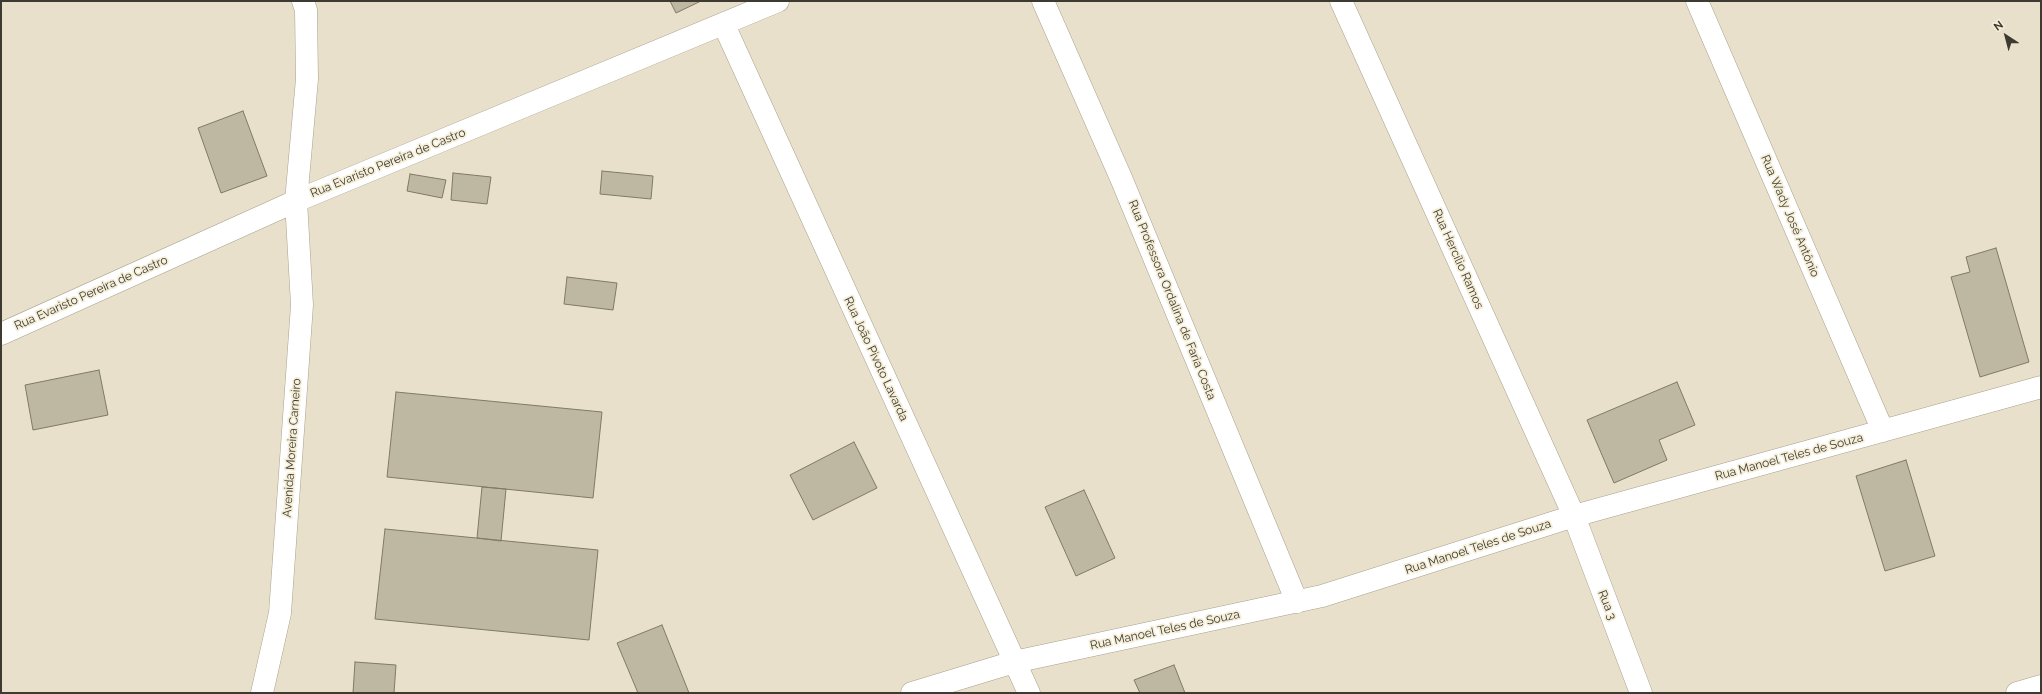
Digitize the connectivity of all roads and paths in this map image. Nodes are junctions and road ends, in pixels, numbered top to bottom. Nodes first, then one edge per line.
1 (303, 1) edge
2 (778, 1) edge
3 (1043, 1) edge
4 (1341, 1) edge
5 (1698, 1) edge
6 (724, 25) junction
7 (296, 201) junction
8 (1, 334) edge
9 (2041, 387) edge
10 (1883, 431) junction
11 (1574, 516) junction
12 (1297, 602) junction
13 (1014, 662) junction
14 (2041, 686) edge
15 (262, 693) edge
16 (912, 693) edge
17 (1029, 693) edge
18 (1640, 693) edge
19 (2017, 693) edge

1 - 7 street, Avenida Moreira Carneiro
2 - 6 street, Rua Evaristo Pereira de Castro
3 - 12 street, Rua Professora Ordalina de Faria Costa
4 - 11 street, Rua Hercílio Ramos
5 - 10 street, Rua Wady José Antônio
6 - 7 street, Rua Evaristo Pereira de Castro
6 - 13 street, Rua João Pivoto Lavarda
7 - 8 street, Rua Evaristo Pereira de Castro
7 - 15 street, Avenida Moreira Carneiro
9 - 10 street, Rua Manoel Teles de Souza
10 - 11 street, Rua Manoel Teles de Souza
11 - 12 street, Rua Manoel Teles de Souza
11 - 18 street, Rua 3
12 - 13 street, Rua Manoel Teles de Souza
13 - 16 street, Rua Manoel Teles de Souza
13 - 17 street, Rua João Pivoto Lavarda
14 - 19 street

